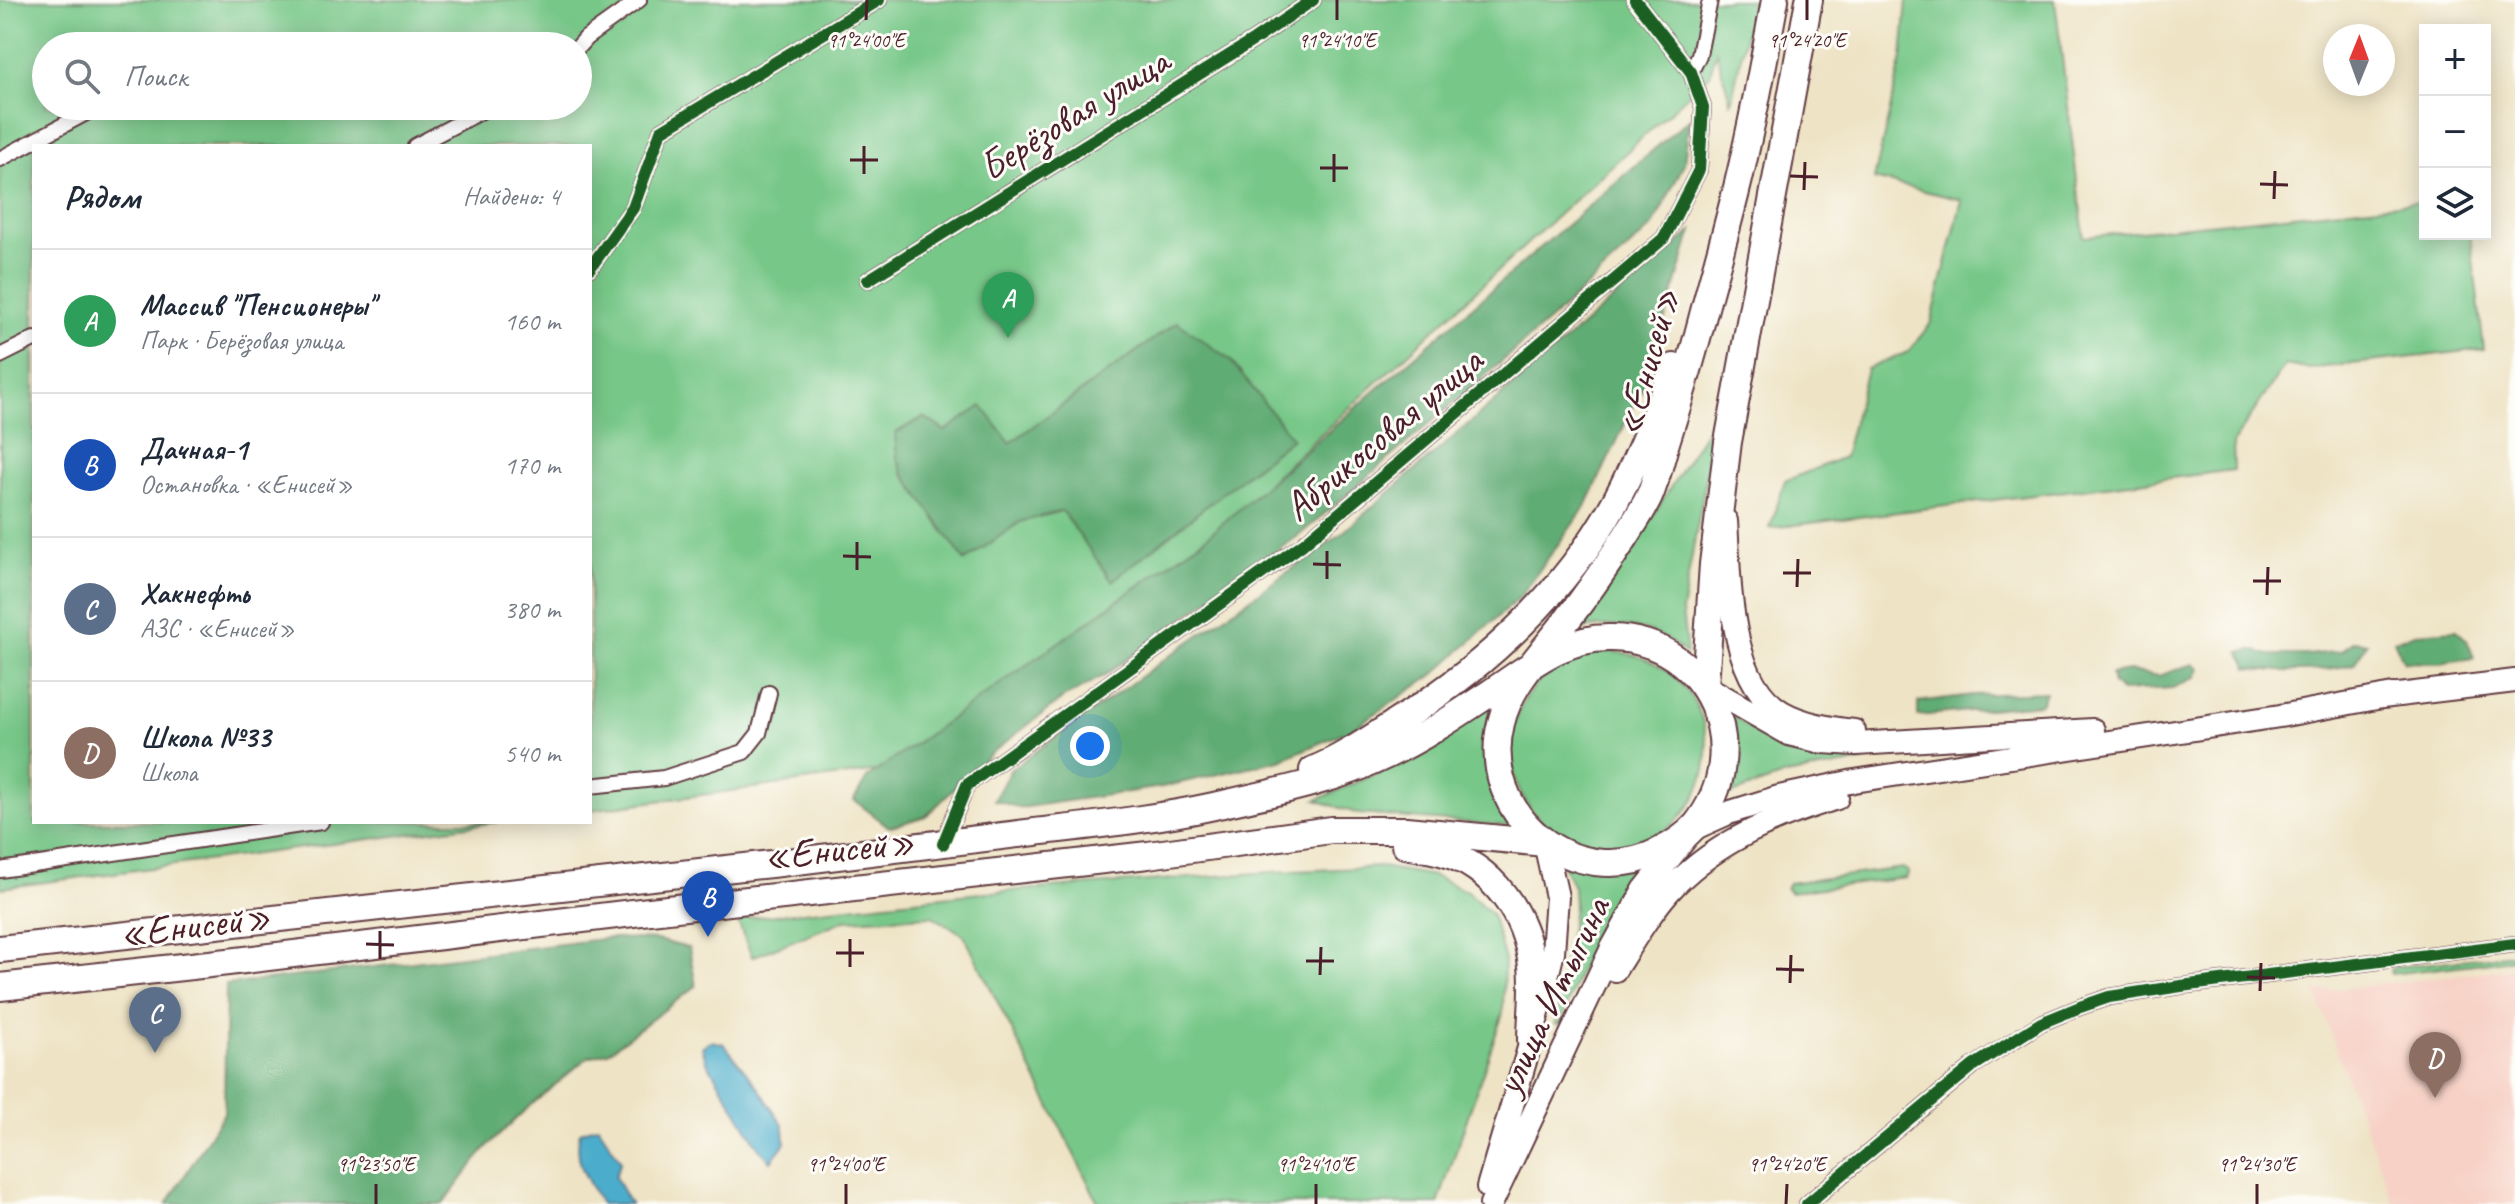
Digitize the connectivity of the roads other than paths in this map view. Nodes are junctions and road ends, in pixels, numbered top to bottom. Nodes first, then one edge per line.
1 (639, 0) edge
2 (879, 0) edge
3 (1313, 0) edge
4 (1635, 0) edge
5 (1710, 0) edge
6 (1775, 0) edge
7 (1809, 0) edge
8 (592, 34) edge
9 (1691, 72) junction
10 (73, 120) edge
11 (464, 120) edge
12 (419, 144) edge
13 (0, 159) edge
14 (1733, 199) junction
15 (592, 265) edge
16 (868, 280) dead end
17 (32, 340) edge
18 (0, 356) edge
19 (1724, 479) junction
20 (1531, 666) junction
21 (2515, 681) edge
22 (1705, 686) junction
23 (769, 693) dead end
24 (2393, 695) junction
25 (1942, 740) junction
26 (1928, 770) junction
27 (592, 786) edge
28 (1212, 806) junction
29 (308, 824) edge
30 (1693, 829) junction
31 (1331, 830) junction
32 (1545, 843) junction
33 (943, 844) junction
34 (0, 870) edge
35 (2515, 944) edge
36 (0, 949) edge
37 (0, 987) edge
38 (1531, 1041) junction
39 (1566, 1045) junction
40 (1483, 1204) edge
41 (1491, 1204) edge
42 (1807, 1204) edge

1 - 8 street
2 - 15 street
3 - 16 street, Берёзовая улица
4 - 9 street, Абрикосовая улица
5 - 9 street
6 - 14 highway, «Енисей»
7 - 19 highway, «Енисей»
9 - 33 street, Абрикосовая улица
10 - 13 street
11 - 12 street
14 - 20 highway, «Енисей»
14 - 28 highway
17 - 18 street
19 - 22 highway, «Енисей»
19 - 25 main road
20 - 22 highway, «Енисей»
20 - 28 highway
20 - 32 highway, «Енисей»
21 - 24 main road
22 - 25 main road
22 - 30 highway, «Енисей»
23 - 27 street
24 - 25 main road
24 - 26 main road
26 - 30 main road
26 - 39 main road
28 - 33 highway, «Енисей»
29 - 34 street
30 - 32 highway, «Енисей»
30 - 39 main road, улица Итыгина
31 - 32 highway, «Енисей»
31 - 37 highway, «Енисей»
31 - 38 highway
32 - 38 main road, улица Итыгина
33 - 36 highway, «Енисей»
35 - 42 street
38 - 40 main road, улица Итыгина
39 - 41 main road, улица Итыгина

